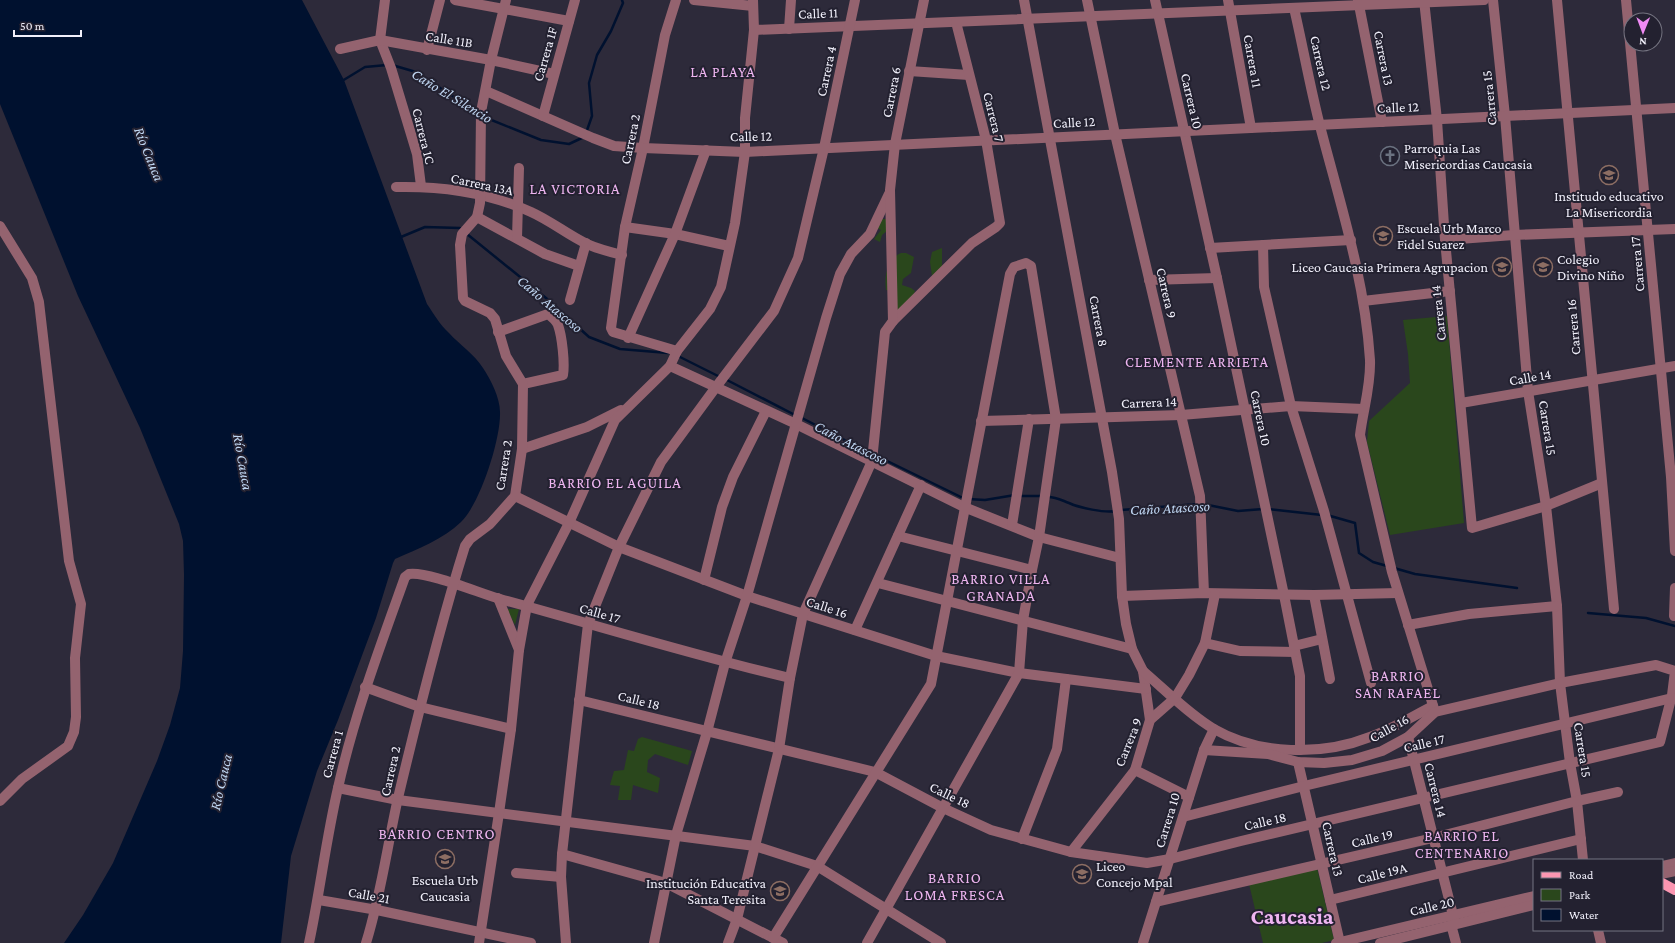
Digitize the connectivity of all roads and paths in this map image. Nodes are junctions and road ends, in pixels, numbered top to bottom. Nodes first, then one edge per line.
1 (385, 0) edge
2 (440, 0) edge
3 (455, 0) edge
4 (575, 0) edge
5 (676, 0) edge
6 (694, 0) edge
7 (791, 0) edge
8 (855, 0) edge
9 (924, 0) edge
10 (1024, 0) edge
11 (1087, 0) edge
12 (1155, 0) edge
13 (1228, 0) edge
14 (1484, 0) edge
15 (1493, 0) edge
16 (1557, 0) edge
17 (1626, 0) edge
18 (1424, 1) edge
19 (753, 3) edge
20 (1359, 3) edge
21 (505, 4) edge
22 (1294, 8) junction
23 (1230, 10) junction
24 (1157, 13) junction
25 (1089, 17) junction
26 (1028, 19) junction
27 (569, 21) junction
28 (956, 22) junction
29 (919, 23) junction
30 (849, 26) junction
31 (789, 28) junction
32 (754, 30) junction
33 (380, 40) junction
34 (340, 49) dead end
35 (427, 50) junction
36 (491, 60) junction
37 (909, 71) junction
38 (554, 74) junction
39 (969, 75) junction
40 (486, 91) junction
41 (1675, 108) edge
42 (1636, 110) junction
43 (1568, 113) junction
44 (543, 116) junction
45 (1505, 116) junction
46 (1437, 120) junction
47 (1382, 122) junction
48 (1320, 124) junction
49 (1251, 128) junction
50 (1184, 131) junction
51 (1115, 134) junction
52 (1049, 137) junction
53 (986, 140) junction
54 (895, 144) junction
55 (643, 148) junction
56 (824, 148) junction
57 (706, 150) junction
58 (745, 152) junction
59 (519, 168) dead end
60 (421, 186) junction
61 (396, 187) dead end
62 (890, 190) junction
63 (480, 196) junction
64 (518, 206) junction
65 (477, 217) junction
66 (0, 226) edge
67 (625, 227) junction
68 (1675, 229) edge
69 (1648, 230) junction
70 (675, 234) junction
71 (1579, 234) junction
72 (1514, 235) junction
73 (517, 238) junction
74 (1351, 240) junction
75 (1445, 240) junction
76 (586, 243) junction
77 (1263, 245) junction
78 (729, 246) junction
79 (1210, 248) junction
80 (622, 255) junction
81 (579, 266) junction
82 (1217, 278) junction
83 (1149, 280) junction
84 (1450, 291) junction
85 (570, 300) dead end
86 (1363, 301) junction
87 (893, 321) junction
88 (498, 332) junction
89 (628, 338) junction
90 (674, 358) junction
91 (1675, 366) edge
92 (1661, 368) junction
93 (721, 380) junction
94 (1592, 380) junction
95 (523, 384) junction
96 (1528, 391) junction
97 (1461, 403) junction
98 (630, 405) junction
99 (1291, 406) junction
100 (1245, 409) junction
101 (1364, 409) junction
102 (766, 411) junction
103 (1181, 415) junction
104 (1103, 417) junction
105 (797, 419) junction
106 (1056, 419) junction
107 (1029, 420) junction
108 (982, 421) junction
109 (522, 449) junction
110 (872, 456) junction
111 (1673, 477) edge
112 (1602, 484) junction
113 (921, 486) junction
114 (515, 496) junction
115 (965, 501) junction
116 (1546, 506) junction
117 (569, 523) junction
118 (1012, 525) junction
119 (898, 536) junction
120 (1040, 537) junction
121 (619, 548) junction
122 (956, 550) junction
123 (1675, 551) edge
124 (1120, 558) junction
125 (1032, 570) junction
126 (405, 577) joint
127 (704, 580) junction
128 (878, 582) junction
129 (453, 584) junction
130 (1675, 588) edge
131 (1398, 592) junction
132 (1204, 593) junction
133 (1215, 594) junction
134 (1346, 594) junction
135 (1284, 595) junction
136 (747, 596) junction
137 (1122, 596) junction
138 (1314, 596) junction
139 (498, 598) junction
140 (947, 601) junction
141 (527, 606) junction
142 (1556, 606) junction
143 (1614, 609) dead end
144 (803, 614) junction
145 (1674, 616) dead end
146 (1024, 620) junction
147 (588, 624) junction
148 (1408, 625) junction
149 (855, 630) junction
150 (1322, 639) junction
151 (1205, 643) junction
152 (1132, 648) junction
153 (1294, 649) junction
154 (519, 650) junction
155 (936, 656) junction
156 (725, 663) junction
157 (1675, 670) edge
158 (1143, 671) junction
159 (1019, 672) junction
160 (790, 678) junction
161 (1066, 679) junction
162 (1330, 679) dead end
163 (1371, 683) dead end
164 (1560, 683) junction
165 (365, 687) junction
166 (1146, 689) junction
167 (1175, 698) junction
168 (1672, 698) junction
169 (579, 700) junction
170 (420, 707) junction
171 (1434, 709) junction
172 (1150, 720) junction
173 (1564, 724) junction
174 (1214, 729) junction
175 (511, 730) junction
176 (707, 732) junction
177 (1408, 737) junction
178 (779, 749) junction
179 (1204, 750) junction
180 (1300, 750) junction
181 (1414, 760) junction
182 (1298, 762) junction
183 (1570, 763) junction
184 (1135, 770) junction
185 (875, 772) junction
186 (1304, 786) junction
187 (338, 788) junction
188 (1618, 792) dead end
189 (1189, 797) junction
190 (1423, 798) junction
191 (398, 800) junction
192 (0, 801) edge
193 (1577, 801) junction
194 (943, 808) junction
195 (499, 813) junction
196 (1183, 817) junction
197 (565, 821) junction
198 (1312, 825) junction
199 (676, 835) junction
200 (1434, 838) junction
201 (1022, 839) junction
202 (1581, 839) junction
203 (755, 846) junction
204 (1071, 852) junction
205 (562, 854) junction
206 (1170, 859) junction
207 (1583, 859) edge
208 (1675, 863) edge
209 (1322, 864) junction
210 (818, 866) junction
211 (1663, 866) edge
212 (1675, 871) edge
213 (516, 873) dead end
214 (1442, 873) junction
215 (1663, 874) edge
216 (561, 877) junction
217 (666, 883) junction
218 (1663, 884) edge
219 (1675, 890) edge
220 (1533, 896) edge
221 (318, 900) junction
222 (1330, 900) junction
223 (1156, 902) junction
224 (1533, 905) edge
225 (886, 909) junction
226 (377, 910) junction
227 (737, 920) junction
228 (1453, 920) junction
229 (1598, 931) edge
230 (481, 932) junction
231 (773, 938) junction
232 (309, 943) edge
233 (366, 943) edge
234 (479, 943) edge
235 (531, 943) edge
236 (566, 943) edge
237 (654, 943) edge
238 (728, 943) edge
239 (784, 943) edge
240 (867, 943) edge
241 (941, 943) edge
242 (1143, 943) edge
243 (1339, 943) edge
244 (1380, 943) edge
245 (1456, 943) edge
246 (1601, 943) edge

1 - 33 street, Carrera 1C
2 - 35 street
3 - 21 street
4 - 27 street, Carrera 1F
5 - 55 street, Carrera 2
6 - 19 street
7 - 31 street
8 - 30 street, Carrera 4
9 - 29 street, Carrera 6
10 - 26 street, Carrera 8
11 - 25 street, Carrera 9
12 - 24 street, Carrera 10
13 - 23 street, Carrera 11
14 - 18 street, Calle 11
15 - 45 street, Carrera 15
16 - 43 street, Carrera 16
17 - 42 street, Carrera 17
18 - 20 street, Calle 11
18 - 46 street, Carrera 14
19 - 32 street
20 - 22 street, Calle 11
20 - 47 street, Carrera 13
21 - 27 street
21 - 36 street
22 - 23 street, Calle 11
22 - 48 street, Carrera 12
23 - 24 street, Calle 11
23 - 49 street, Carrera 11
24 - 25 street, Calle 11
24 - 50 street, Carrera 10
25 - 26 street, Calle 11
25 - 51 street, Carrera 9
26 - 28 street, Calle 11
26 - 52 street, Carrera 8
27 - 38 street, Carrera 1F
28 - 29 street, Calle 11
28 - 39 street, Carrera 7
29 - 30 street, Calle 11
29 - 37 street, Carrera 6
30 - 31 street, Calle 11
30 - 56 street, Carrera 4
31 - 32 street, Calle 11
32 - 58 street
33 - 34 street, Calle 11B
33 - 35 street, Calle 11B
33 - 60 street, Carrera 1C
35 - 36 street, Calle 11B
36 - 38 street, Calle 11B
36 - 40 street
37 - 39 street
37 - 54 street, Carrera 6
38 - 44 street, Carrera 1F
39 - 53 street, Carrera 7
40 - 44 street, Calle 12
40 - 63 street
41 - 42 street, Calle 12
42 - 43 street, Calle 12
42 - 69 street, Carrera 17
43 - 45 street, Calle 12
43 - 71 street, Carrera 16
44 - 55 street, Calle 12
45 - 46 street, Calle 12
45 - 72 street, Carrera 15
46 - 47 street, Calle 12
46 - 75 street, Carrera 14
47 - 48 street, Calle 12
48 - 49 street, Calle 12
48 - 74 street, Carrera 12
49 - 50 street, Calle 12
50 - 51 street, Calle 12
50 - 79 street, Carrera 10
51 - 52 street, Calle 12
51 - 83 street, Carrera 9
52 - 53 street, Calle 12
52 - 104 street, Carrera 8
53 - 54 street, Calle 12
53 - 87 street, Carrera 7
54 - 56 street, Calle 12
54 - 62 street, Carrera 6
55 - 57 street, Calle 12
55 - 67 street, Carrera 2
56 - 58 street, Calle 12
56 - 93 street, Carrera 4
57 - 58 street, Calle 12
57 - 70 street
58 - 78 street
59 - 64 street
60 - 61 street, Carrera 13A
60 - 63 street, Carrera 13A
62 - 87 street
62 - 105 street
63 - 64 street, Carrera 13A
63 - 65 street
64 - 73 street
64 - 76 street, Carrera 13A
65 - 73 street
65 - 88 street
66 - 192 street
67 - 70 street
67 - 80 street, Carrera 2
68 - 69 street
69 - 71 street
69 - 92 street, Carrera 17
70 - 78 street
70 - 89 street
71 - 72 street
71 - 94 street, Carrera 16
72 - 75 street
72 - 96 street, Carrera 15
73 - 81 street
74 - 77 street
74 - 86 street, Carrera 12
75 - 84 street, Carrera 14
76 - 80 street, Carrera 13A
76 - 81 street
77 - 79 street
77 - 99 street
78 - 90 street
79 - 82 street, Carrera 10
80 - 89 street, Carrera 2
81 - 85 street
82 - 83 street
82 - 100 street, Carrera 10
83 - 103 street, Carrera 9
84 - 86 street
84 - 97 street, Carrera 14
86 - 101 street, Carrera 12
87 - 110 street
88 - 95 street
88 - 95 street
89 - 90 street
90 - 93 street
90 - 98 street
91 - 92 street, Calle 14
92 - 94 street, Calle 14
92 - 111 street, Carrera 17
93 - 102 street
93 - 121 street, Carrera 4
94 - 96 street, Calle 14
94 - 112 street, Carrera 16
95 - 109 street, Carrera 2
96 - 97 street, Calle 14
96 - 116 street, Carrera 15
97 - 116 street, Carrera 14
98 - 109 street
98 - 117 street
99 - 100 street, Carrera 14
99 - 101 street, Carrera 14
99 - 134 street
100 - 103 street, Carrera 14
100 - 135 street, Carrera 10
101 - 131 street, Carrera 12
102 - 105 street
102 - 127 street
103 - 104 street, Carrera 14
103 - 132 street, Carrera 9
104 - 106 street, Carrera 14
104 - 124 street, Carrera 8
105 - 110 street
105 - 136 street
106 - 107 street, Carrera 14
106 - 108 street
106 - 120 street
107 - 108 street, Carrera 14
107 - 118 street
108 - 115 street
109 - 114 street, Carrera 2
110 - 113 street
110 - 144 street
111 - 123 street, Carrera 17
112 - 116 street
112 - 143 street, Carrera 16
113 - 115 street
113 - 119 street
114 - 117 street, Calle 16
114 - 129 street, Carrera 2
115 - 118 street
115 - 122 street
116 - 142 street, Carrera 15
117 - 121 street, Calle 16
117 - 141 street
118 - 120 street
119 - 122 street
119 - 128 street
120 - 124 street
120 - 125 street
121 - 127 street, Calle 16
121 - 147 street, Carrera 4
122 - 125 street
122 - 140 street
124 - 137 street, Carrera 8
125 - 146 street
126 - 129 street, Calle 17
126 - 165 street, Carrera 1
127 - 136 street, Calle 16
128 - 140 street
128 - 149 street
129 - 139 street, Calle 17
129 - 170 street, Carrera 2
130 - 145 street
131 - 134 street
131 - 148 street, Carrera 12
132 - 133 street
132 - 137 street
133 - 135 street
133 - 151 street, Carrera 9
134 - 138 street
134 - 163 street
135 - 138 street
135 - 153 street, Carrera 10
136 - 144 street, Calle 16
136 - 156 street
137 - 152 street, Carrera 8
138 - 150 street
139 - 141 street, Calle 17
139 - 154 street
140 - 146 street
140 - 155 street
141 - 147 street, Calle 17
141 - 154 street
142 - 148 street
142 - 164 street, Carrera 15
144 - 149 street, Calle 16
144 - 160 street
146 - 152 street
146 - 159 street
147 - 156 street, Calle 17
147 - 169 street, Carrera 4
148 - 171 street, Carrera 12
149 - 155 street, Calle 16
150 - 153 street
150 - 162 street
151 - 153 street
151 - 167 street, Carrera 9
152 - 158 street, Carrera 8
153 - 180 street, Carrera 10
154 - 175 street
155 - 159 street, Calle 16
155 - 185 street
156 - 160 street, Calle 17
156 - 176 street
157 - 164 street, Calle 16
157 - 168 street
158 - 166 street
158 - 167 street, Calle 16
159 - 161 street, Calle 16
159 - 194 street
160 - 178 street
161 - 166 street, Calle 16
161 - 201 street
164 - 171 street, Calle 16
164 - 173 street, Carrera 15
165 - 170 street
165 - 187 street, Carrera 1
166 - 172 street
167 - 172 street, Carrera 9
167 - 174 street, Calle 16
168 - 173 street, Calle 17
168 - 183 street, Calle 18
169 - 176 street, Calle 18
169 - 197 street, Carrera 4
170 - 175 street
170 - 191 street, Carrera 2
171 - 177 street, Calle 16
171 - 180 street, Calle 16
172 - 184 street, Carrera 9
173 - 181 street, Calle 17
173 - 183 street, Carrera 15
174 - 179 street, Carrera 10
174 - 180 street, Calle 16
175 - 195 street
176 - 178 street, Calle 18
176 - 199 street
177 - 181 street, Carrera 14
177 - 182 street, Calle 16
178 - 185 street, Calle 18
178 - 203 street
179 - 182 street, Calle 16
179 - 189 street, Carrera 10
181 - 186 street, Calle 17
181 - 190 street, Carrera 14
182 - 186 street, Carrera 13
183 - 190 street, Calle 18
183 - 193 street, Carrera 15
184 - 189 street
184 - 204 street, Carrera 9
185 - 194 street, Calle 18
185 - 210 street
186 - 196 street, Calle 17
186 - 198 street, Carrera 13
187 - 191 street
187 - 221 street, Carrera 1
188 - 193 street, Calle 19
189 - 196 street, Carrera 10
190 - 198 street, Calle 18
190 - 200 street, Carrera 14
191 - 195 street
191 - 226 street, Carrera 2
193 - 200 street, Calle 19
193 - 202 street, Carrera 15
194 - 201 street, Calle 18
194 - 225 street
195 - 197 street
195 - 230 street
196 - 206 street, Carrera 10
197 - 199 street
197 - 205 street, Carrera 4
198 - 206 street, Calle 18
198 - 209 street, Carrera 13
199 - 203 street
199 - 217 street
200 - 209 street, Calle 19
200 - 214 street, Carrera 14
201 - 204 street, Calle 18
202 - 207 street, Carrera 15
202 - 214 street, Calle 19A
203 - 210 street
203 - 227 street
204 - 206 street, Calle 18
205 - 216 street, Carrera 4
205 - 217 street
206 - 223 street, Carrera 10
208 - 211 street
209 - 222 street, Carrera 13
209 - 223 street, Calle 19
210 - 225 street
210 - 231 street
212 - 215 street
213 - 216 street
214 - 222 street, Calle 19A
214 - 228 street, Carrera 14
216 - 236 street, Carrera 4
217 - 227 street
217 - 237 street
218 - 219 main road
220 - 228 street, Calle 20
221 - 226 street, Calle 21
221 - 232 street, Carrera 1
222 - 243 street, Carrera 13
223 - 242 street, Carrera 10
224 - 228 street, Calle 20
225 - 240 street
225 - 241 street
226 - 230 street, Calle 21
226 - 233 street, Carrera 2
227 - 231 street
227 - 238 street
228 - 243 street, Calle 20
228 - 244 street, Calle 20
228 - 245 street, Carrera 14
229 - 246 street
230 - 234 street
230 - 235 street, Calle 21
231 - 239 street

